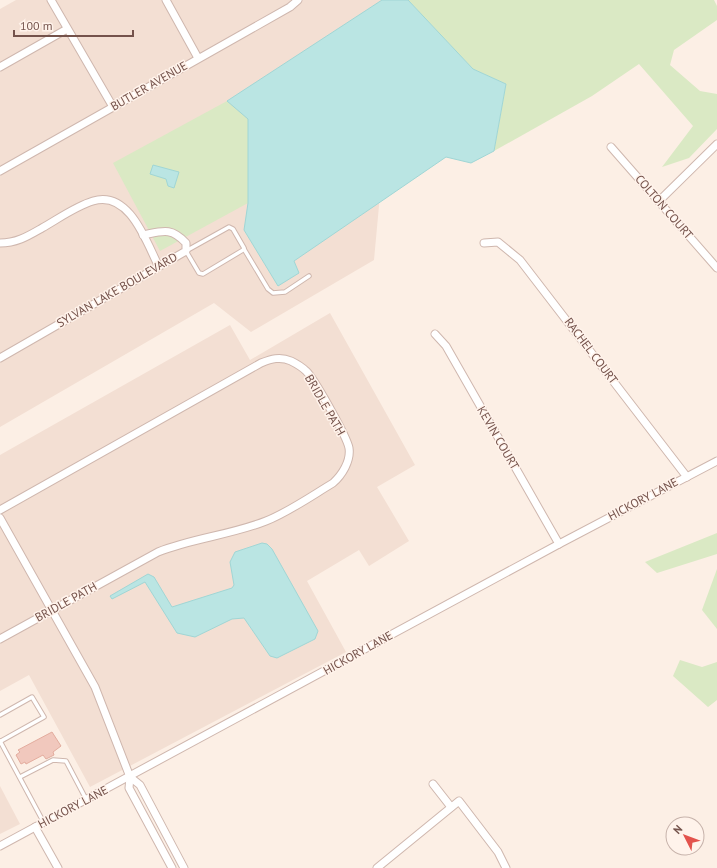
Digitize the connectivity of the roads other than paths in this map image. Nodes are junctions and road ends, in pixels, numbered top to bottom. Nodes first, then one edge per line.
1 (50, 0) edge
2 (166, 0) edge
3 (297, 0) edge
4 (67, 29) junction
5 (198, 58) junction
6 (0, 67) edge
7 (113, 107) junction
8 (717, 144) edge
9 (611, 147) dead end
10 (0, 171) edge
11 (659, 201) junction
12 (143, 235) junction
13 (0, 243) edge
14 (484, 243) dead end
15 (244, 249) junction
16 (186, 251) junction
17 (158, 265) junction
18 (717, 268) edge
19 (309, 276) dead end
20 (435, 334) dead end
21 (0, 358) edge
22 (717, 461) edge
23 (687, 477) junction
24 (0, 510) edge
25 (0, 518) edge
26 (558, 544) junction
27 (52, 610) junction
28 (0, 639) edge
29 (0, 715) edge
30 (0, 741) edge
31 (20, 777) junction
32 (130, 777) junction
33 (433, 784) dead end
34 (86, 799) junction
35 (451, 807) junction
36 (44, 823) junction
37 (35, 827) junction
38 (0, 846) edge
39 (173, 848) junction
40 (163, 852) junction
41 (58, 868) edge
42 (172, 868) edge
43 (184, 868) edge
44 (377, 868) edge
45 (506, 868) edge

1 - 4 street
2 - 5 street
3 - 5 street, BUTLER AVENUE
4 - 6 street
4 - 7 street
5 - 7 street, BUTLER AVENUE
7 - 10 street, BUTLER AVENUE
8 - 11 street
9 - 11 street, COLTON COURT
11 - 18 street, COLTON COURT
12 - 13 street
12 - 16 street, SYLVAN LAKE BOULEVARD
12 - 17 street
14 - 23 street, RACHEL COURT
15 - 16 lane
15 - 16 lane
15 - 19 lane
16 - 17 street, SYLVAN LAKE BOULEVARD
17 - 21 street, SYLVAN LAKE BOULEVARD
20 - 26 street, KEVIN COURT
22 - 23 street, HICKORY LANE
23 - 26 street, HICKORY LANE
24 - 27 street, BRIDLE PATH
25 - 27 street
26 - 32 street, HICKORY LANE
27 - 28 street, BRIDLE PATH
27 - 32 street
29 - 30 lane
30 - 31 lane
31 - 34 lane
31 - 36 lane
32 - 34 street, HICKORY LANE
32 - 39 street
32 - 40 street
33 - 35 street
34 - 36 street, HICKORY LANE
35 - 44 street
35 - 45 street
36 - 37 street, HICKORY LANE
37 - 38 street, HICKORY LANE
37 - 41 street
39 - 40 street
39 - 43 street
40 - 42 street

